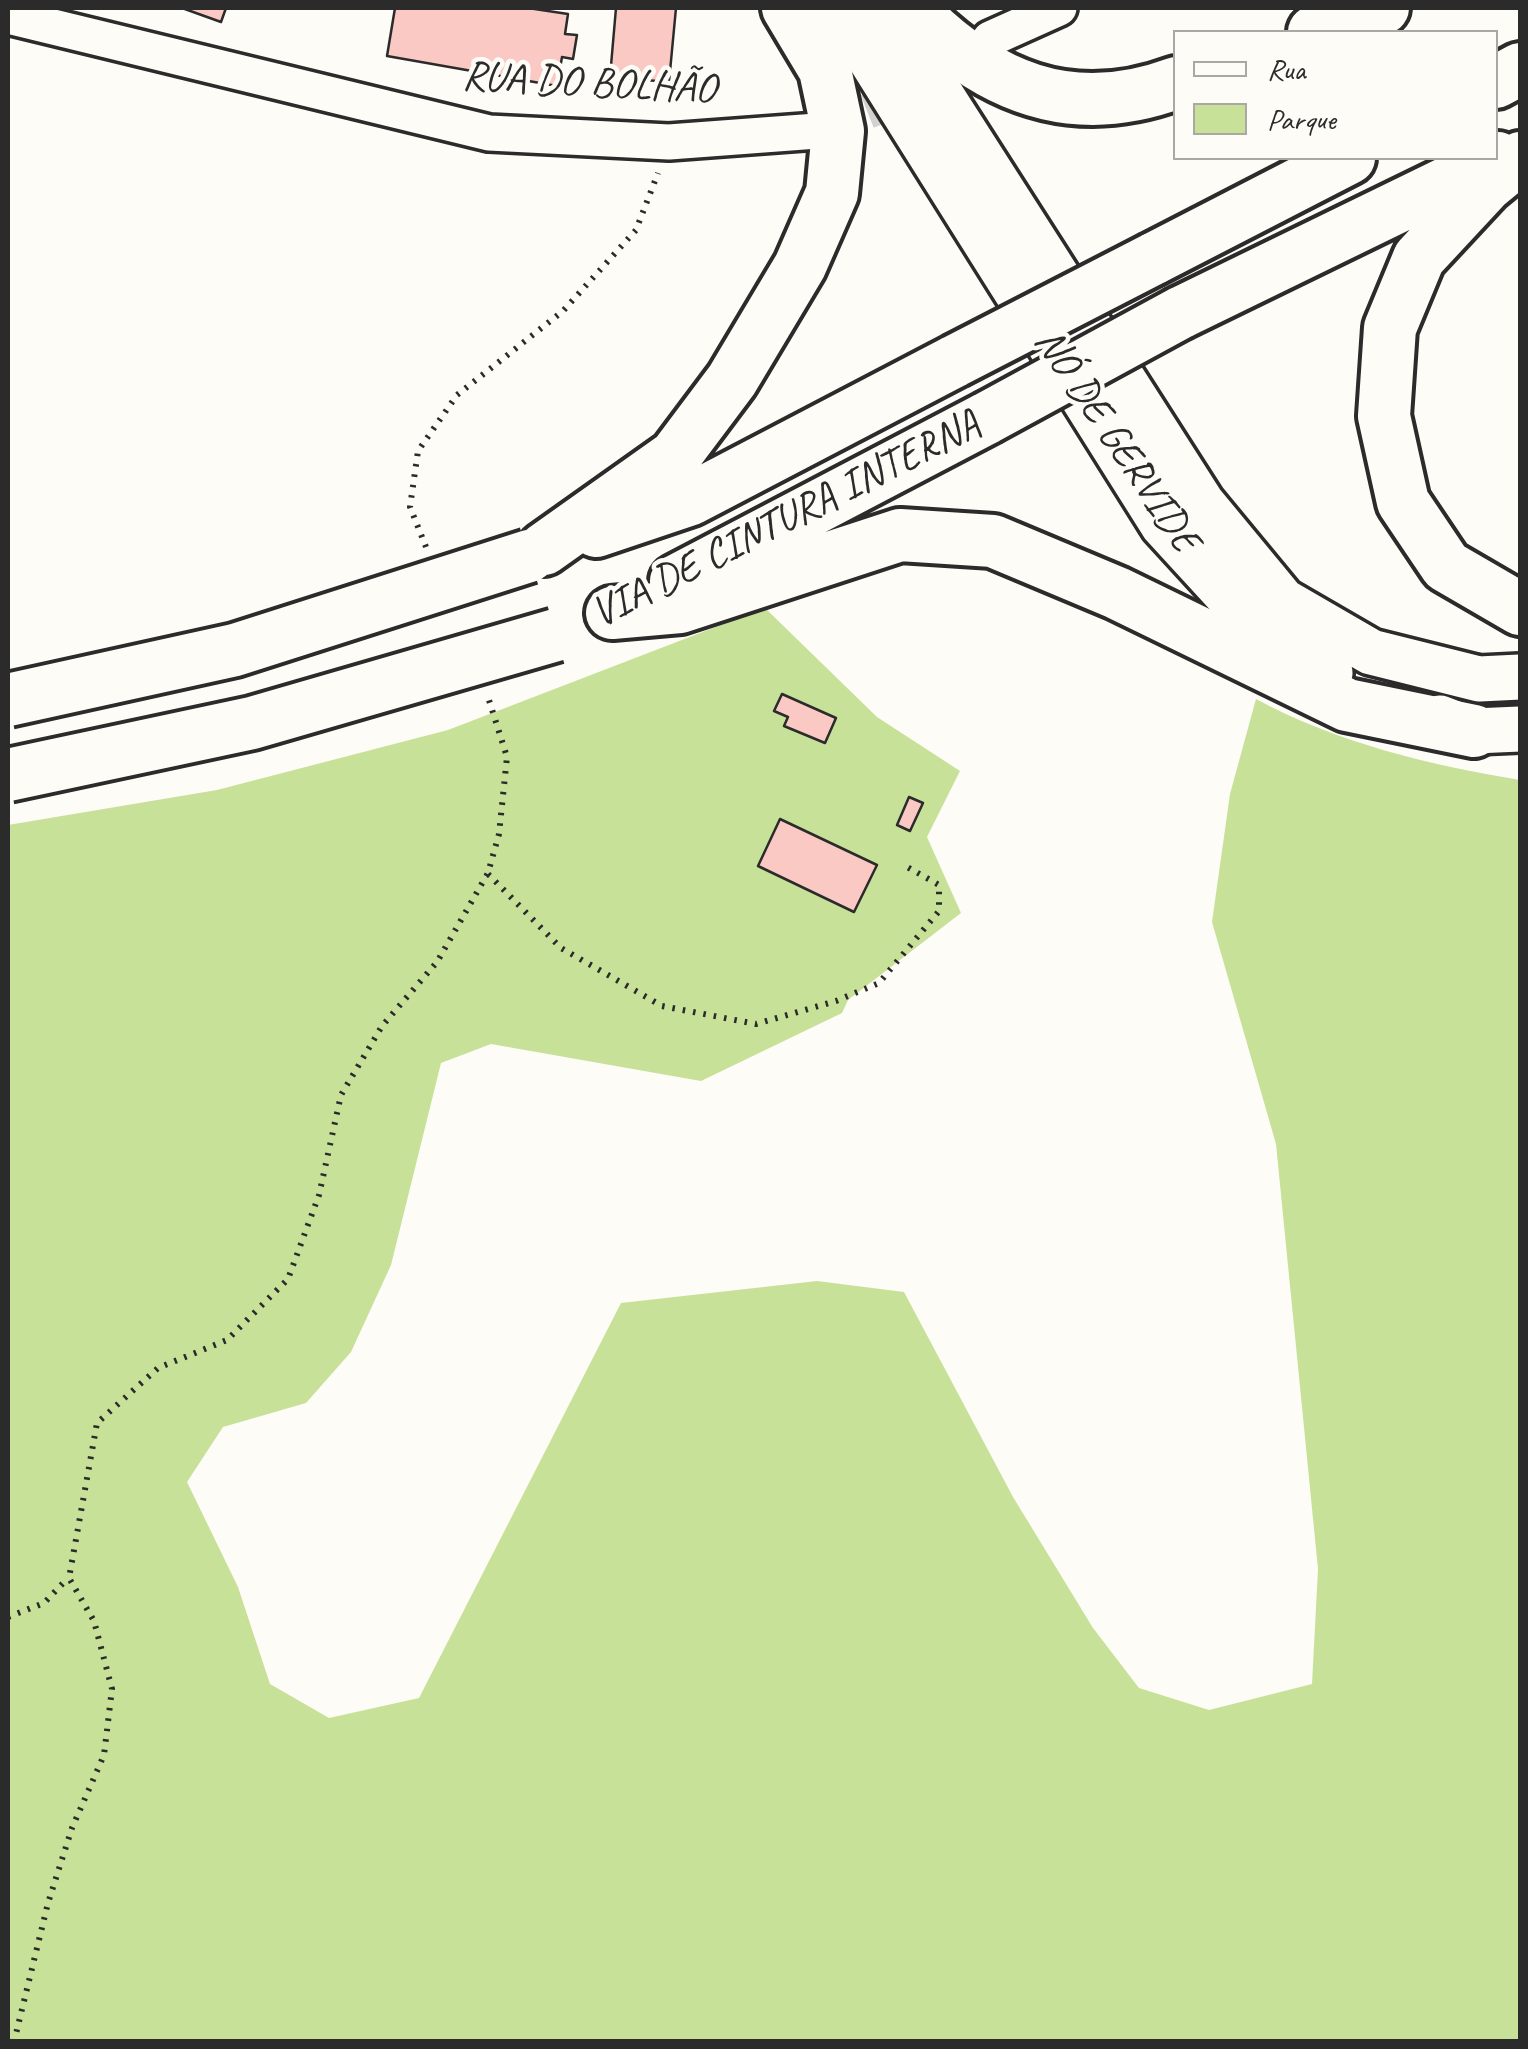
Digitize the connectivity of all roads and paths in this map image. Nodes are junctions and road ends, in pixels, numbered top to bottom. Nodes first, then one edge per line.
1 (788, 8) edge
2 (826, 8) edge
3 (878, 8) edge
4 (911, 8) edge
5 (1059, 8) edge
6 (1383, 8) edge
7 (8, 16) edge
8 (1320, 30) edge
9 (990, 39) dead end
10 (1520, 69) edge
11 (1498, 81) edge
12 (1173, 84) edge
13 (818, 131) tunnel mouth
14 (670, 142) junction
15 (1520, 158) edge
16 (1346, 160) edge
17 (1495, 160) edge
18 (537, 552) junction
19 (433, 562) dead end
20 (1520, 610) edge
21 (612, 613) junction
22 (1520, 677) edge
23 (486, 691) dead end
24 (8, 700) edge
25 (1497, 730) edge
26 (8, 775) edge
27 (902, 864) dead end
28 (488, 873) junction
29 (69, 1578) junction
30 (8, 1617) edge
31 (14, 2042) edge

1 - 18 highway
2 - 25 main road, NÓ DE GERVIDE
3 - 22 main road, NÓ DE GERVIDE
4 - 12 highway
5 - 9 street
6 - 8 highway
7 - 14 street, RUA DO BOLHÃO
10 - 11 highway
13 - 14 street, RUA DO BOLHÃO
14 - 19 path
15 - 20 highway
16 - 18 highway, VIA DE CINTURA INTERNA, bridge
17 - 21 highway, VIA DE CINTURA INTERNA, bridge
18 - 24 highway, VIA DE CINTURA INTERNA, bridge
21 - 25 highway
21 - 26 highway, VIA DE CINTURA INTERNA, bridge
23 - 28 path
27 - 28 path
28 - 29 path
29 - 30 path
29 - 31 path

